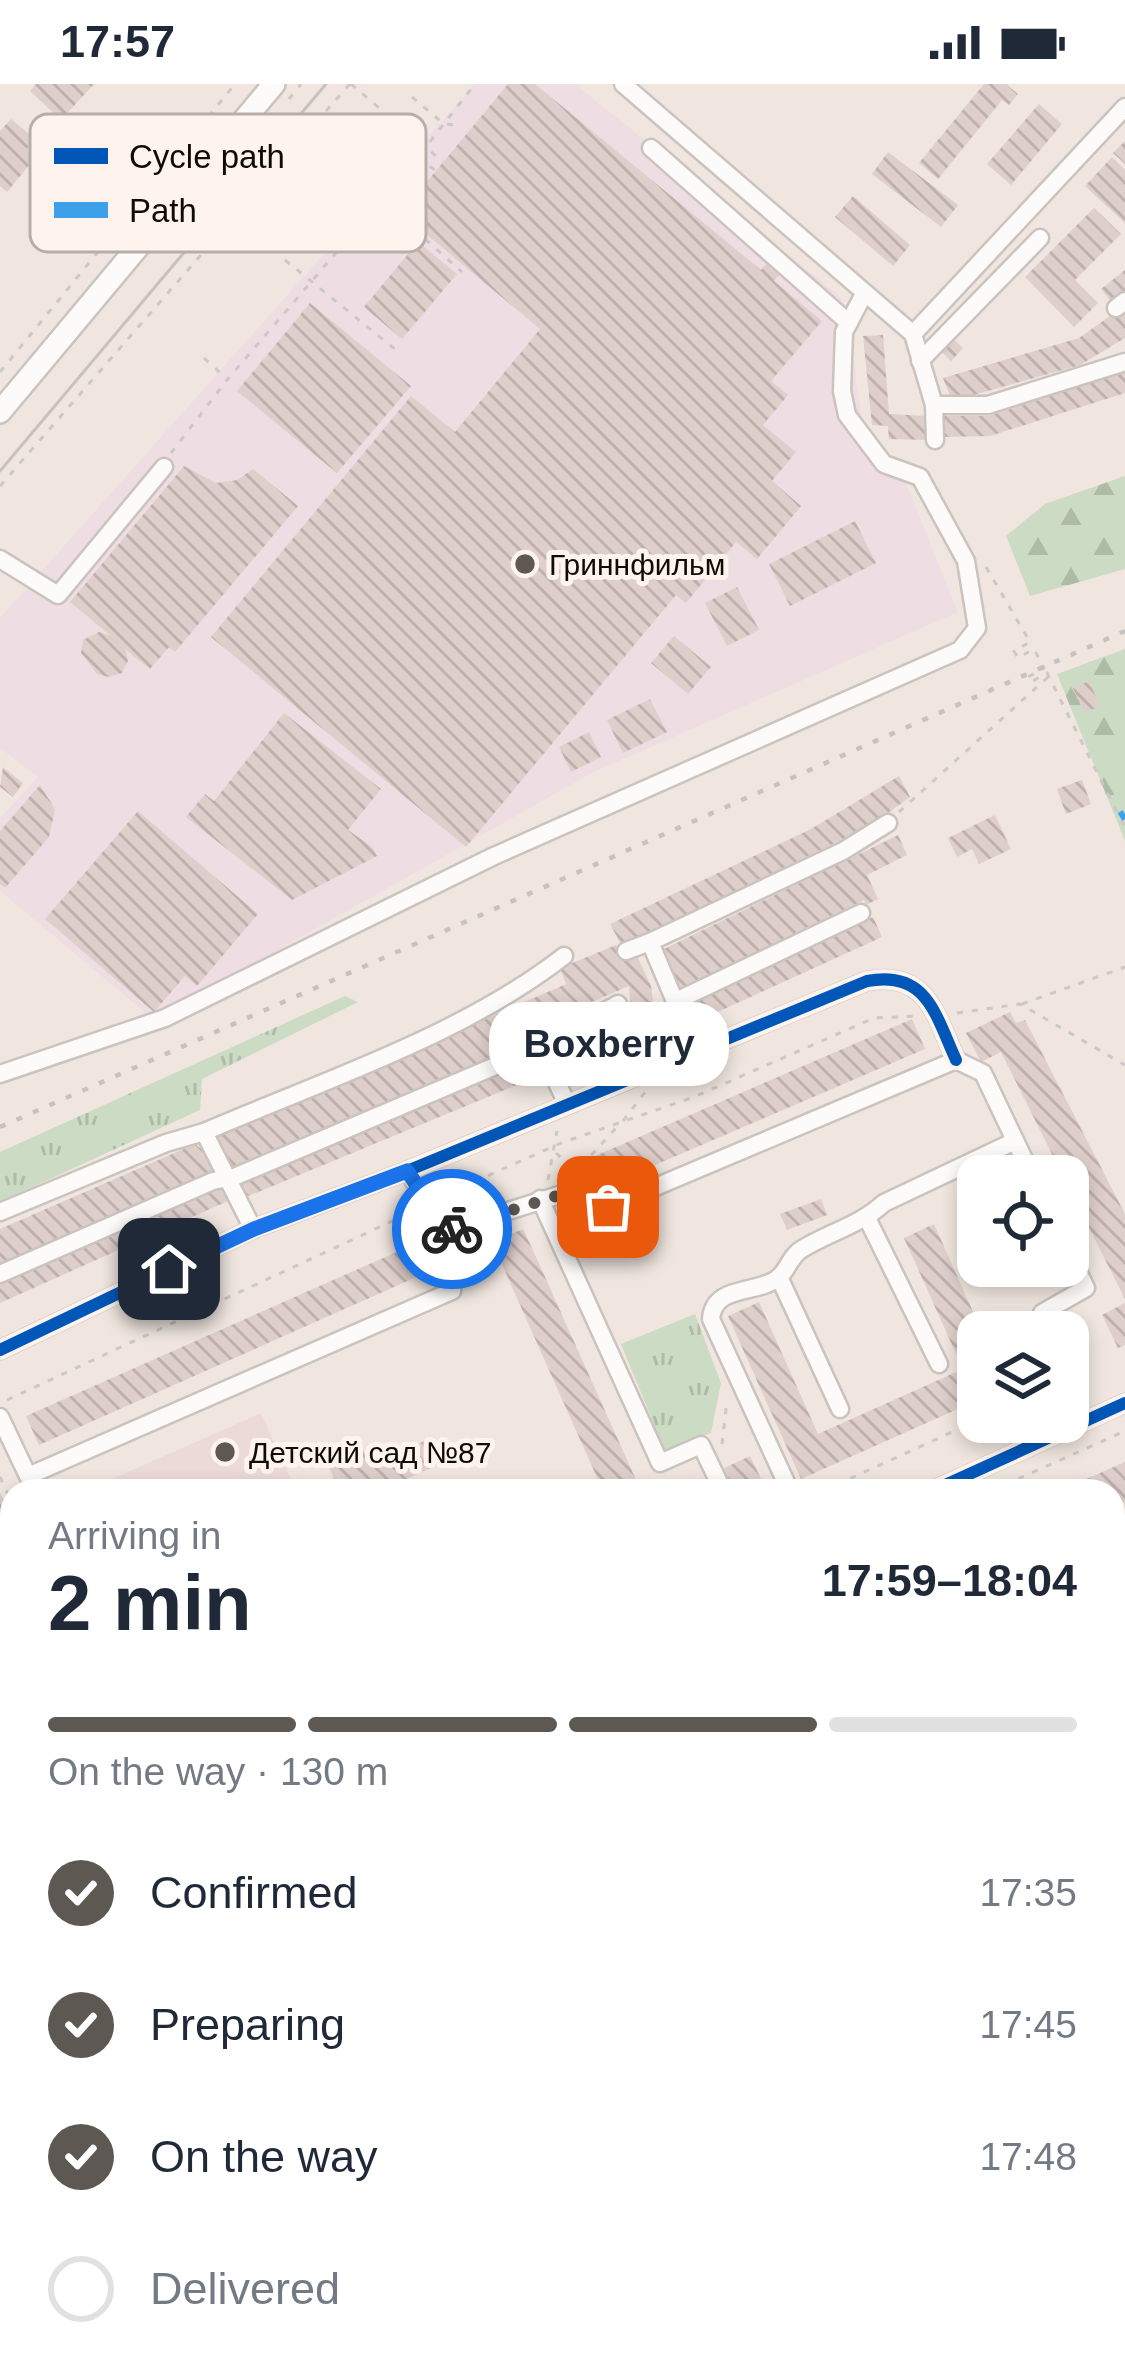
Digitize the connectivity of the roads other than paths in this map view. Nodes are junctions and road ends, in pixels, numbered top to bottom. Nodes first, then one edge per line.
1 (623, 84) edge
2 (1125, 107) edge
3 (651, 148) dead end
4 (1040, 238) dead end
5 (140, 252) edge
6 (864, 294) junction
7 (849, 323) junction
8 (914, 334) junction
9 (1124, 361) edge
10 (920, 362) junction
11 (934, 405) junction
12 (0, 412) edge
13 (935, 440) dead end
14 (164, 466) dead end
15 (0, 559) edge
16 (888, 823) road end
17 (861, 913) dead end
18 (650, 942) junction
19 (626, 951) dead end
20 (564, 956) dead end
21 (676, 1001) junction
22 (618, 1004) dead end
23 (540, 1047) junction
24 (696, 1051) junction
25 (956, 1060) junction
26 (0, 1074) edge
27 (562, 1106) junction
28 (203, 1132) junction
29 (1015, 1142) junction
30 (1022, 1155) edge
31 (407, 1171) junction
32 (225, 1179) junction
33 (540, 1198) junction
34 (0, 1213) edge
35 (867, 1218) junction
36 (254, 1229) junction
37 (448, 1230) junction
38 (0, 1274) edge
39 (779, 1277) junction
40 (1086, 1287) edge
41 (1046, 1311) edge
42 (0, 1350) edge
43 (939, 1364) dead end
44 (1125, 1403) edge
45 (840, 1408) dead end
46 (1089, 1415) edge
47 (0, 1417) edge
48 (1027, 1443) edge
49 (717, 1479) edge
50 (784, 1479) edge
51 (956, 1479) edge

1 - 6 street
2 - 8 street
3 - 7 street
4 - 10 street
5 - 12 main road
6 - 7 street
6 - 8 street
7 - 26 street
8 - 10 street
9 - 11 street
10 - 11 street
11 - 13 street
14 - 15 street
16 - 18 street
17 - 21 street
18 - 19 street
18 - 21 street
20 - 28 street
21 - 24 street
22 - 23 street
23 - 27 street
23 - 32 street
24 - 25 street
24 - 27 street
25 - 29 street
25 - 33 street
27 - 31 street
28 - 32 street
28 - 34 street
29 - 30 street
29 - 35 street
31 - 36 street
31 - 37 street
32 - 36 street
32 - 38 street
33 - 37 street
33 - 49 street
35 - 39 street
35 - 43 street
36 - 42 street
37 - 47 street
39 - 45 street
39 - 50 street
40 - 41 street
44 - 46 street
48 - 51 street

